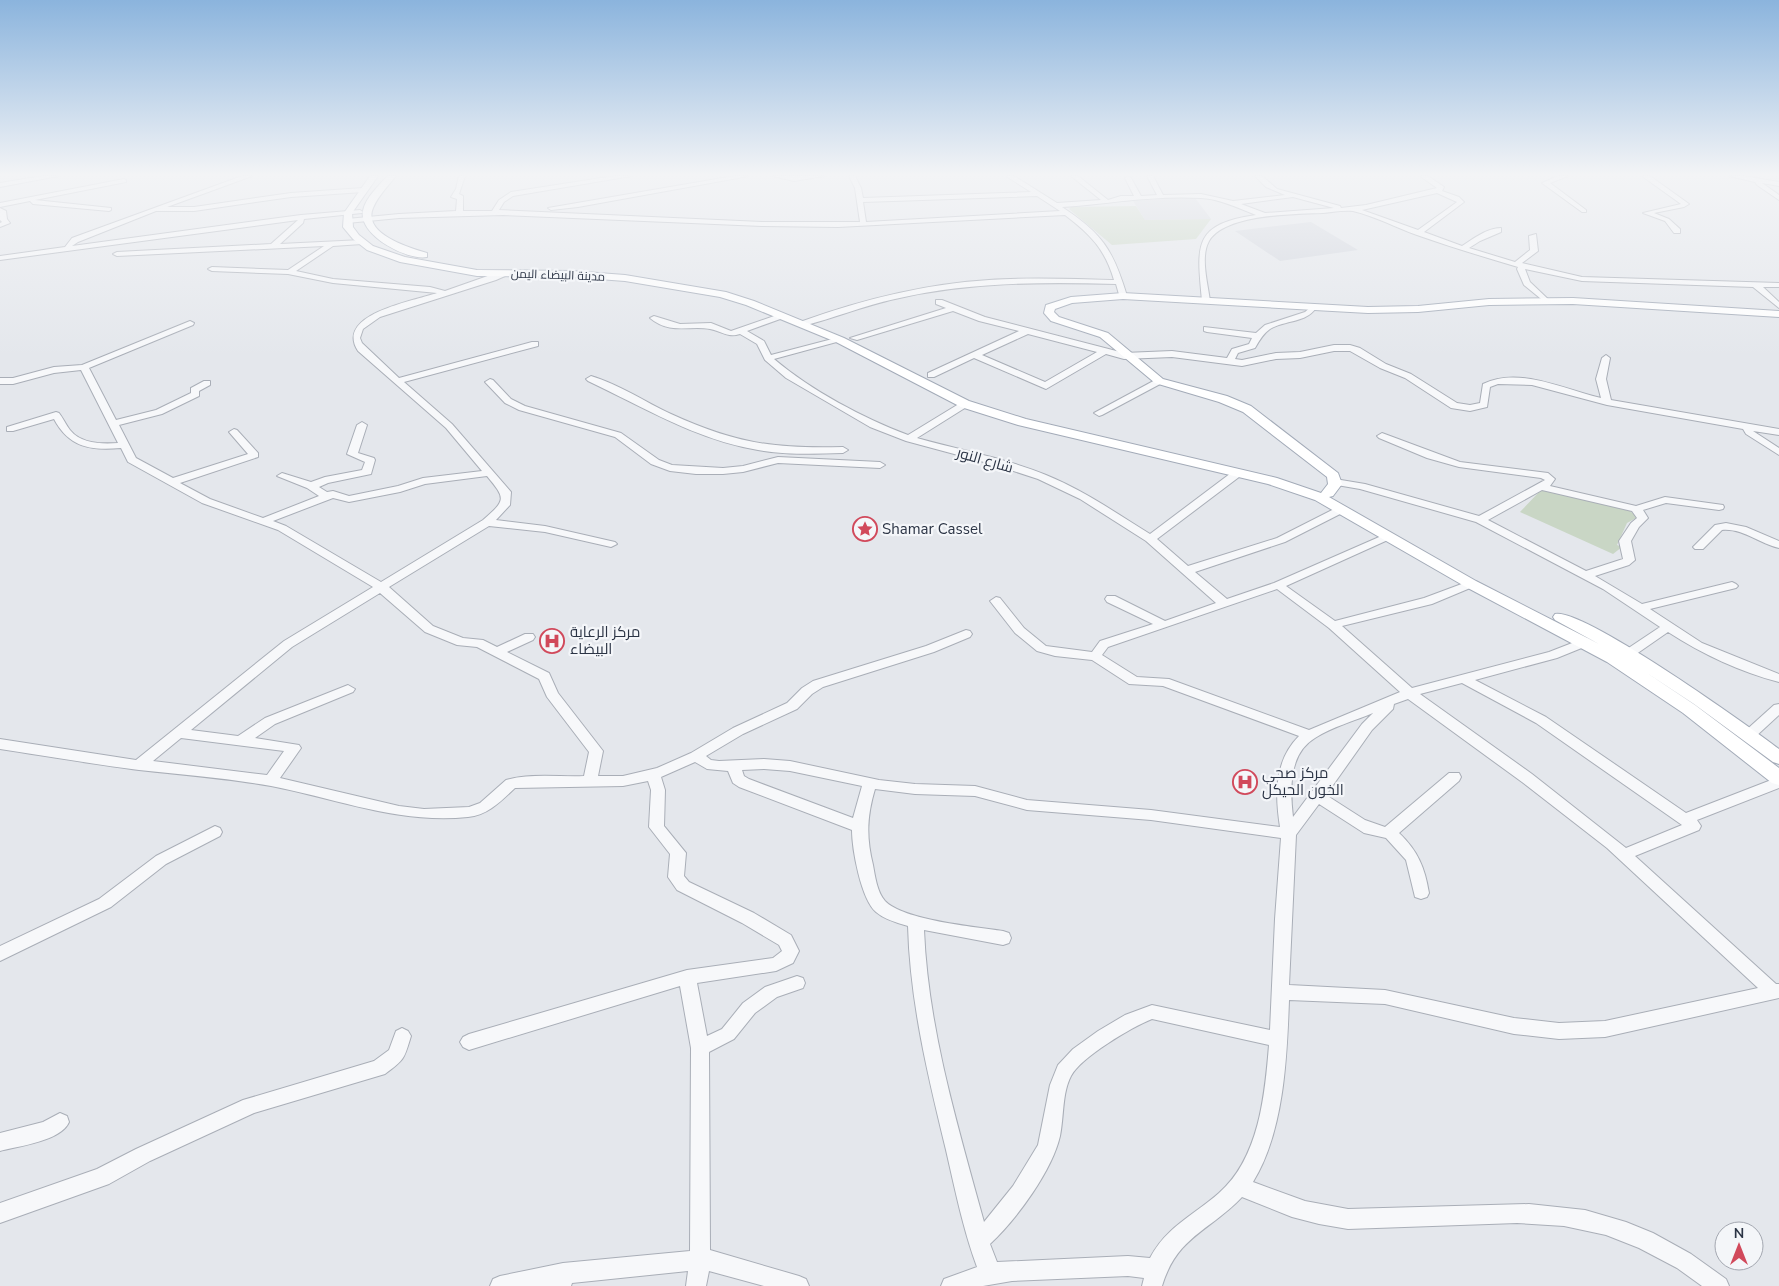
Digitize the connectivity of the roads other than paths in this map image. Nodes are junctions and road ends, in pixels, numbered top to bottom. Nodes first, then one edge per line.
1 (85, 236) edge
2 (157, 236) edge
3 (285, 236) edge
4 (356, 236) edge
5 (381, 236) edge
6 (1092, 236) edge
7 (1209, 236) edge
8 (1426, 236) edge
9 (1487, 236) edge
10 (1533, 236) dead end
11 (362, 242) junction
12 (274, 245) junction
13 (330, 245) junction
14 (66, 248) junction
15 (1463, 249) junction
16 (117, 254) dead end
17 (0, 258) edge
18 (1520, 265) junction
19 (212, 269) dead end
20 (505, 270) junction
21 (290, 272) junction
22 (1118, 282) junction
23 (1755, 284) junction
24 (1779, 285) edge
25 (444, 293) junction
26 (1123, 296) junction
27 (1546, 301) junction
28 (939, 302) dead end
29 (1206, 302) junction
30 (954, 308) junction
31 (1312, 308) junction
32 (1778, 312) edge
33 (780, 316) junction
34 (654, 318) dead end
35 (808, 322) junction
36 (190, 323) dead end
37 (1207, 329) dead end
38 (1029, 330) junction
39 (741, 331) junction
40 (1256, 336) junction
41 (847, 339) junction
42 (536, 344) dead end
43 (1103, 352) junction
44 (974, 356) junction
45 (1130, 356) junction
46 (768, 358) junction
47 (1606, 358) dead end
48 (1230, 361) junction
49 (84, 367) junction
50 (931, 375) junction
51 (591, 379) dead end
52 (1159, 380) junction
53 (0, 381) edge
54 (398, 381) junction
55 (490, 382) dead end
56 (206, 383) dead end
57 (1606, 402) junction
58 (965, 404) junction
59 (1098, 413) dead end
60 (113, 424) junction
61 (362, 424) dead end
62 (1747, 426) junction
63 (10, 429) dead end
64 (234, 432) dead end
65 (1779, 432) edge
66 (1382, 436) dead end
67 (909, 439) junction
68 (124, 445) junction
69 (843, 450) dead end
70 (1779, 452) edge
71 (880, 465) dead end
72 (1239, 472) junction
73 (489, 473) junction
74 (282, 476) dead end
75 (172, 482) junction
76 (311, 486) junction
77 (1331, 487) junction
78 (1541, 487) junction
79 (327, 497) junction
80 (1719, 507) dead end
81 (1342, 509) junction
82 (1636, 509) junction
83 (1480, 520) junction
84 (264, 521) junction
85 (488, 522) junction
86 (1386, 537) junction
87 (1150, 539) junction
88 (611, 544) dead end
89 (1779, 545) edge
90 (1699, 547) dead end
91 (1185, 571) junction
92 (1585, 575) junction
93 (1278, 584) junction
94 (1471, 584) junction
95 (1732, 586) dead end
96 (381, 587) junction
97 (1111, 599) dead end
98 (996, 601) dead end
99 (1224, 603) junction
100 (1641, 608) junction
101 (1164, 625) junction
102 (1334, 625) junction
103 (1668, 627) junction
104 (966, 634) dead end
105 (529, 637) dead end
106 (1584, 642) junction
107 (498, 652) junction
108 (1628, 654) junction
109 (1096, 656) junction
110 (1462, 678) junction
111 (1779, 678) edge
112 (348, 689) dead end
113 (1403, 696) junction
114 (1779, 708) edge
115 (177, 733) junction
116 (1749, 735) junction
117 (1309, 736) junction
118 (241, 741) junction
119 (0, 744) edge
120 (696, 756) junction
121 (1779, 758) edge
122 (139, 765) junction
123 (733, 766) junction
124 (652, 775) junction
125 (1454, 777) dead end
126 (1779, 778) edge
127 (271, 781) junction
128 (590, 781) junction
129 (1779, 782) edge
130 (870, 783) junction
131 (1317, 796) junction
132 (1685, 819) junction
133 (858, 826) junction
134 (215, 832) dead end
135 (1389, 832) junction
136 (1289, 834) junction
137 (1625, 854) junction
138 (1421, 893) dead end
139 (916, 922) junction
140 (1003, 938) dead end
141 (0, 954) edge
142 (686, 977) junction
143 (797, 983) dead end
144 (1776, 991) edge
145 (1281, 992) junction
146 (402, 1036) dead end
147 (1278, 1039) junction
148 (469, 1042) dead end
149 (700, 1048) junction
150 (60, 1122) dead end
151 (0, 1142) edge
152 (1240, 1186) junction
153 (0, 1213) edge
154 (980, 1241) junction
155 (700, 1260) junction
156 (991, 1273) junction
157 (1154, 1277) edge
158 (562, 1280) edge
159 (500, 1286) edge
160 (696, 1286) edge
161 (799, 1286) edge
162 (950, 1286) edge
163 (1718, 1286) edge

1 - 14 street
2 - 14 street
3 - 12 street
4 - 11 main road, مدينة البيضاء اليمن
5 - 20 main road, مدينة البيضاء اليمن
6 - 22 street
7 - 29 street
8 - 15 street
9 - 15 street
10 - 18 street
11 - 13 street
11 - 20 main road, مدينة البيضاء اليمن
12 - 13 street
12 - 16 street
13 - 21 street
14 - 17 street
15 - 18 street
18 - 23 street
18 - 27 street
19 - 21 street
20 - 25 street
20 - 33 main road, مدينة البيضاء اليمن
20 - 35 main road, مدينة البيضاء اليمن
21 - 25 street
22 - 26 street
22 - 35 street
23 - 24 street
23 - 32 street
25 - 54 street
26 - 29 main road
26 - 45 main road
27 - 31 main road
27 - 32 main road
28 - 30 street
29 - 31 main road
30 - 38 street
30 - 41 street
31 - 40 street
33 - 35 main road, مدينة البيضاء اليمن
33 - 39 street
34 - 39 street
35 - 41 main road
36 - 49 street
37 - 40 street
38 - 43 street
38 - 44 street
39 - 46 street, شارع النور
40 - 48 street
41 - 46 street
41 - 50 main road
41 - 58 main road
42 - 54 street
43 - 44 street
43 - 45 street
44 - 50 street
45 - 48 street
45 - 52 main road
46 - 67 street, شارع النور
47 - 57 street
48 - 57 street
49 - 53 street
49 - 60 street
50 - 77 main road
51 - 69 street
52 - 59 street
52 - 77 main road
54 - 73 street
55 - 71 street
56 - 60 street
57 - 62 street
58 - 67 street
58 - 72 main road
60 - 68 street
61 - 76 street
62 - 65 street
62 - 70 street
63 - 68 street
64 - 75 street
66 - 78 street
67 - 87 street, شارع النور
68 - 75 street
72 - 81 main road
72 - 87 street
73 - 79 street
73 - 85 street
74 - 76 street
75 - 84 street
76 - 79 street
77 - 83 street
77 - 108 main road
78 - 82 street
78 - 83 street
79 - 84 street
80 - 82 street
81 - 86 main road
81 - 91 street
82 - 92 street
83 - 92 street
84 - 96 street
85 - 88 street
85 - 96 street
86 - 93 street
86 - 94 main road
87 - 91 street, شارع النور
89 - 90 street
91 - 99 street, شارع النور
92 - 100 street
93 - 99 street
93 - 102 street
94 - 102 street
94 - 106 main road
95 - 100 street
96 - 107 street
96 - 115 street
97 - 101 street
98 - 109 street
99 - 101 street
100 - 103 street
101 - 109 street
102 - 113 street
103 - 108 street
103 - 111 street
104 - 120 street
105 - 107 street
106 - 110 street
106 - 126 main road
107 - 128 street
108 - 116 main road
109 - 117 street
110 - 113 street
110 - 132 street
112 - 118 street
113 - 117 street
113 - 131 street
113 - 137 street
114 - 116 street
115 - 118 street
115 - 122 street
116 - 121 main road
117 - 136 street
118 - 127 street
119 - 122 street
120 - 123 street
120 - 124 street
122 - 127 street
123 - 130 street
123 - 133 street
124 - 128 street
124 - 142 street
125 - 135 street
127 - 128 street
129 - 132 street
130 - 133 street
130 - 136 street
131 - 135 street
131 - 136 street
132 - 137 street
133 - 139 street
134 - 141 street
135 - 138 street
136 - 145 street
137 - 144 street
139 - 140 street
139 - 154 street
142 - 148 street
142 - 149 street
143 - 149 street
144 - 145 street
145 - 147 street
146 - 153 street
147 - 152 street
147 - 154 street
149 - 155 street
150 - 151 street
152 - 157 street
152 - 163 street
154 - 156 street
155 - 158 street
155 - 160 street
155 - 161 street
156 - 157 street
156 - 162 street
158 - 159 street

